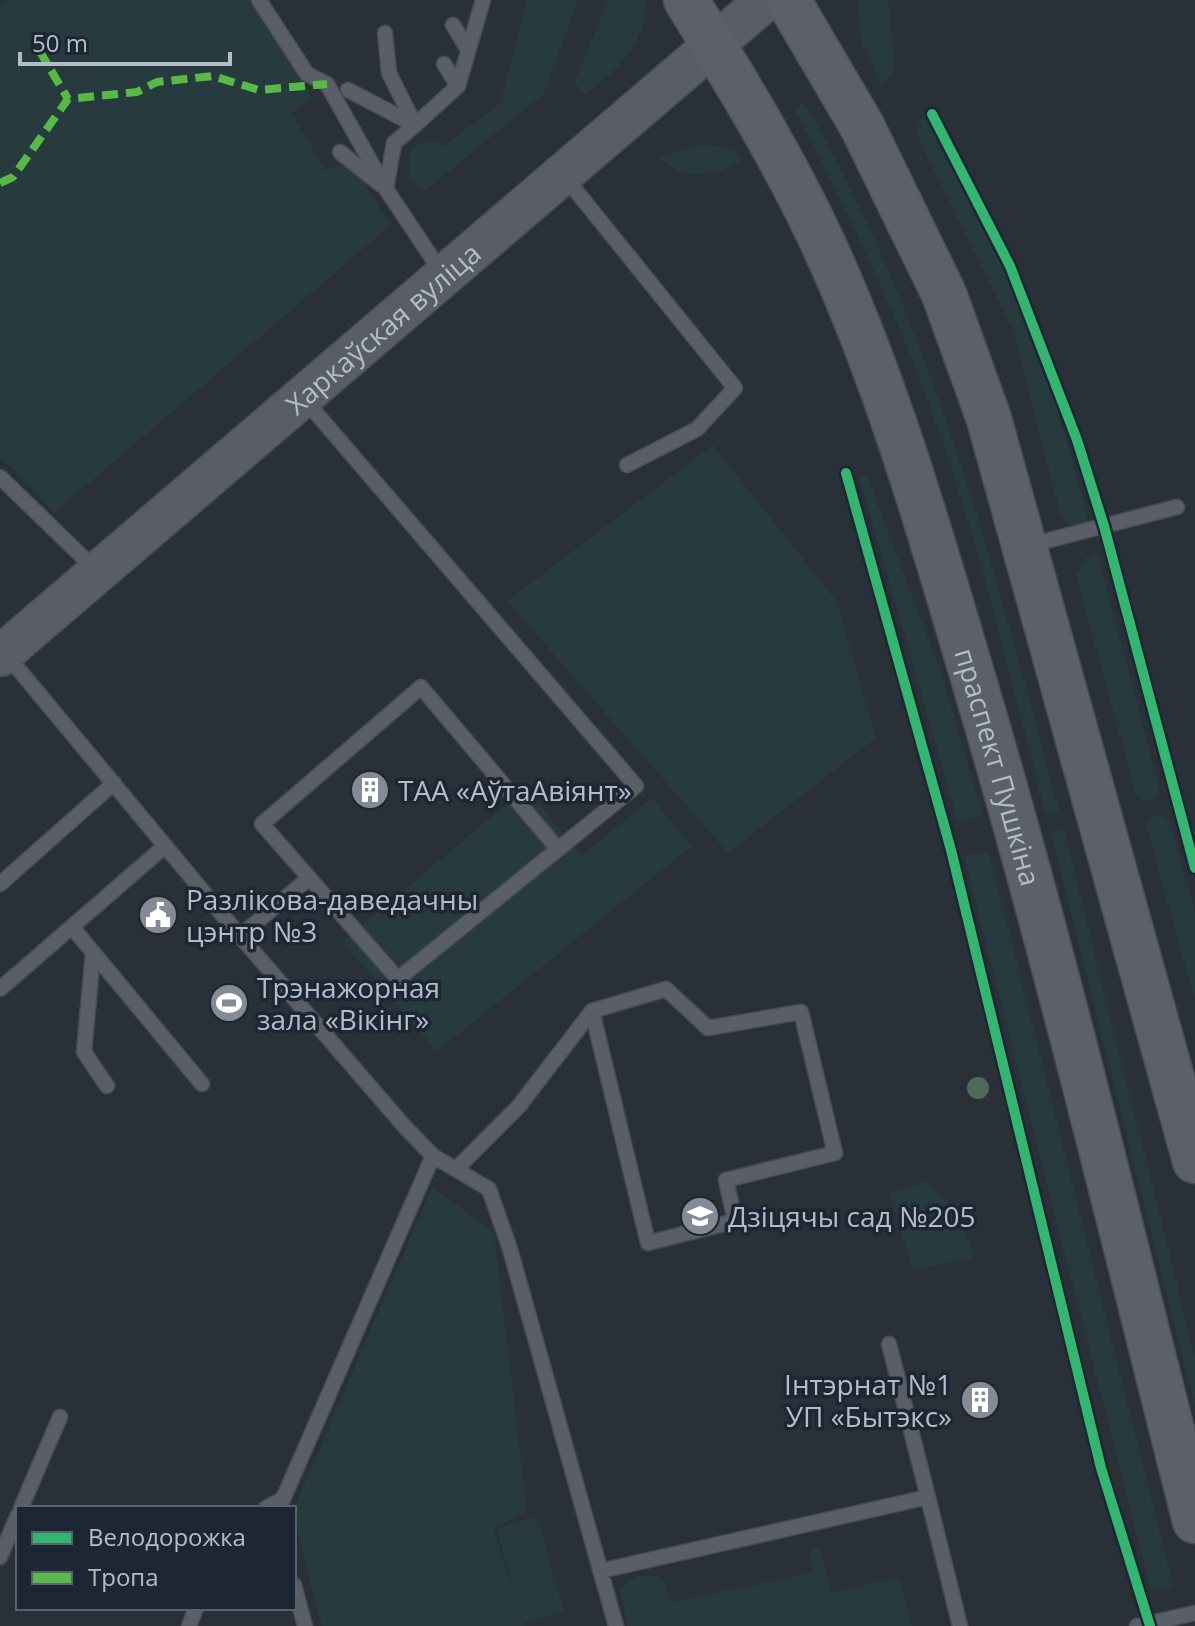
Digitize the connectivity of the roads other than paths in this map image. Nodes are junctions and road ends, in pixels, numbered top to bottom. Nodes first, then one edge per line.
1 (259, 0) edge
2 (483, 0) edge
3 (686, 0) edge
4 (766, 0) edge
5 (788, 0) edge
6 (453, 25) dead end
7 (385, 33) dead end
8 (713, 44) junction
9 (468, 50) junction
10 (444, 64) dead end
11 (458, 86) junction
12 (348, 90) dead end
13 (415, 125) junction
14 (340, 152) dead end
15 (563, 175) junction
16 (386, 189) junction
17 (444, 277) junction
18 (303, 397) junction
19 (627, 465) dead end
20 (0, 477) edge
21 (1177, 507) dead end
22 (1023, 546) junction
23 (98, 572) junction
24 (2, 654) edge
25 (114, 783) junction
26 (165, 846) junction
27 (557, 848) junction
28 (309, 878) junction
29 (0, 884) edge
30 (72, 927) junction
31 (240, 936) junction
32 (93, 953) junction
33 (0, 989) edge
34 (592, 1011) junction
35 (202, 1084) dead end
36 (107, 1086) dead end
37 (433, 1156) junction
38 (1195, 1161) edge
39 (457, 1168) junction
40 (889, 1344) dead end
41 (60, 1417) dead end
42 (928, 1497) junction
43 (22, 1506) edge
44 (272, 1506) edge
45 (16, 1520) edge
46 (1195, 1521) edge
47 (0, 1557) edge
48 (600, 1571) junction
49 (296, 1592) edge
50 (1195, 1613) edge
51 (305, 1626) edge
52 (616, 1626) edge
53 (960, 1626) edge
54 (1137, 1626) edge

1 - 16 lane
2 - 9 lane
3 - 8 main road, праспект Пушкіна
4 - 8 main road, Харкаўская вуліца
5 - 22 main road
6 - 9 lane
7 - 13 lane
8 - 15 main road, Харкаўская вуліца
8 - 46 main road, праспект Пушкіна
9 - 11 lane
10 - 11 lane
11 - 13 lane
12 - 13 lane
13 - 16 lane
14 - 16 lane
15 - 17 main road, Харкаўская вуліца
15 - 19 lane
16 - 17 lane
17 - 18 main road, Харкаўская вуліца
18 - 23 main road, Харкаўская вуліца
18 - 27 lane
20 - 23 lane
21 - 22 lane
22 - 38 main road
23 - 24 main road, Харкаўская вуліца
24 - 25 lane
25 - 26 lane
25 - 29 lane
26 - 30 lane
26 - 31 lane
27 - 28 lane
27 - 28 lane
28 - 31 lane
30 - 32 lane
30 - 33 lane
31 - 37 lane
32 - 35 lane
32 - 36 lane
34 - 34 lane
34 - 39 lane
37 - 39 lane
37 - 44 lane
39 - 48 lane
40 - 42 lane
41 - 43 lane
42 - 48 lane
42 - 53 lane
45 - 47 lane
48 - 52 lane
49 - 51 lane
50 - 54 lane

